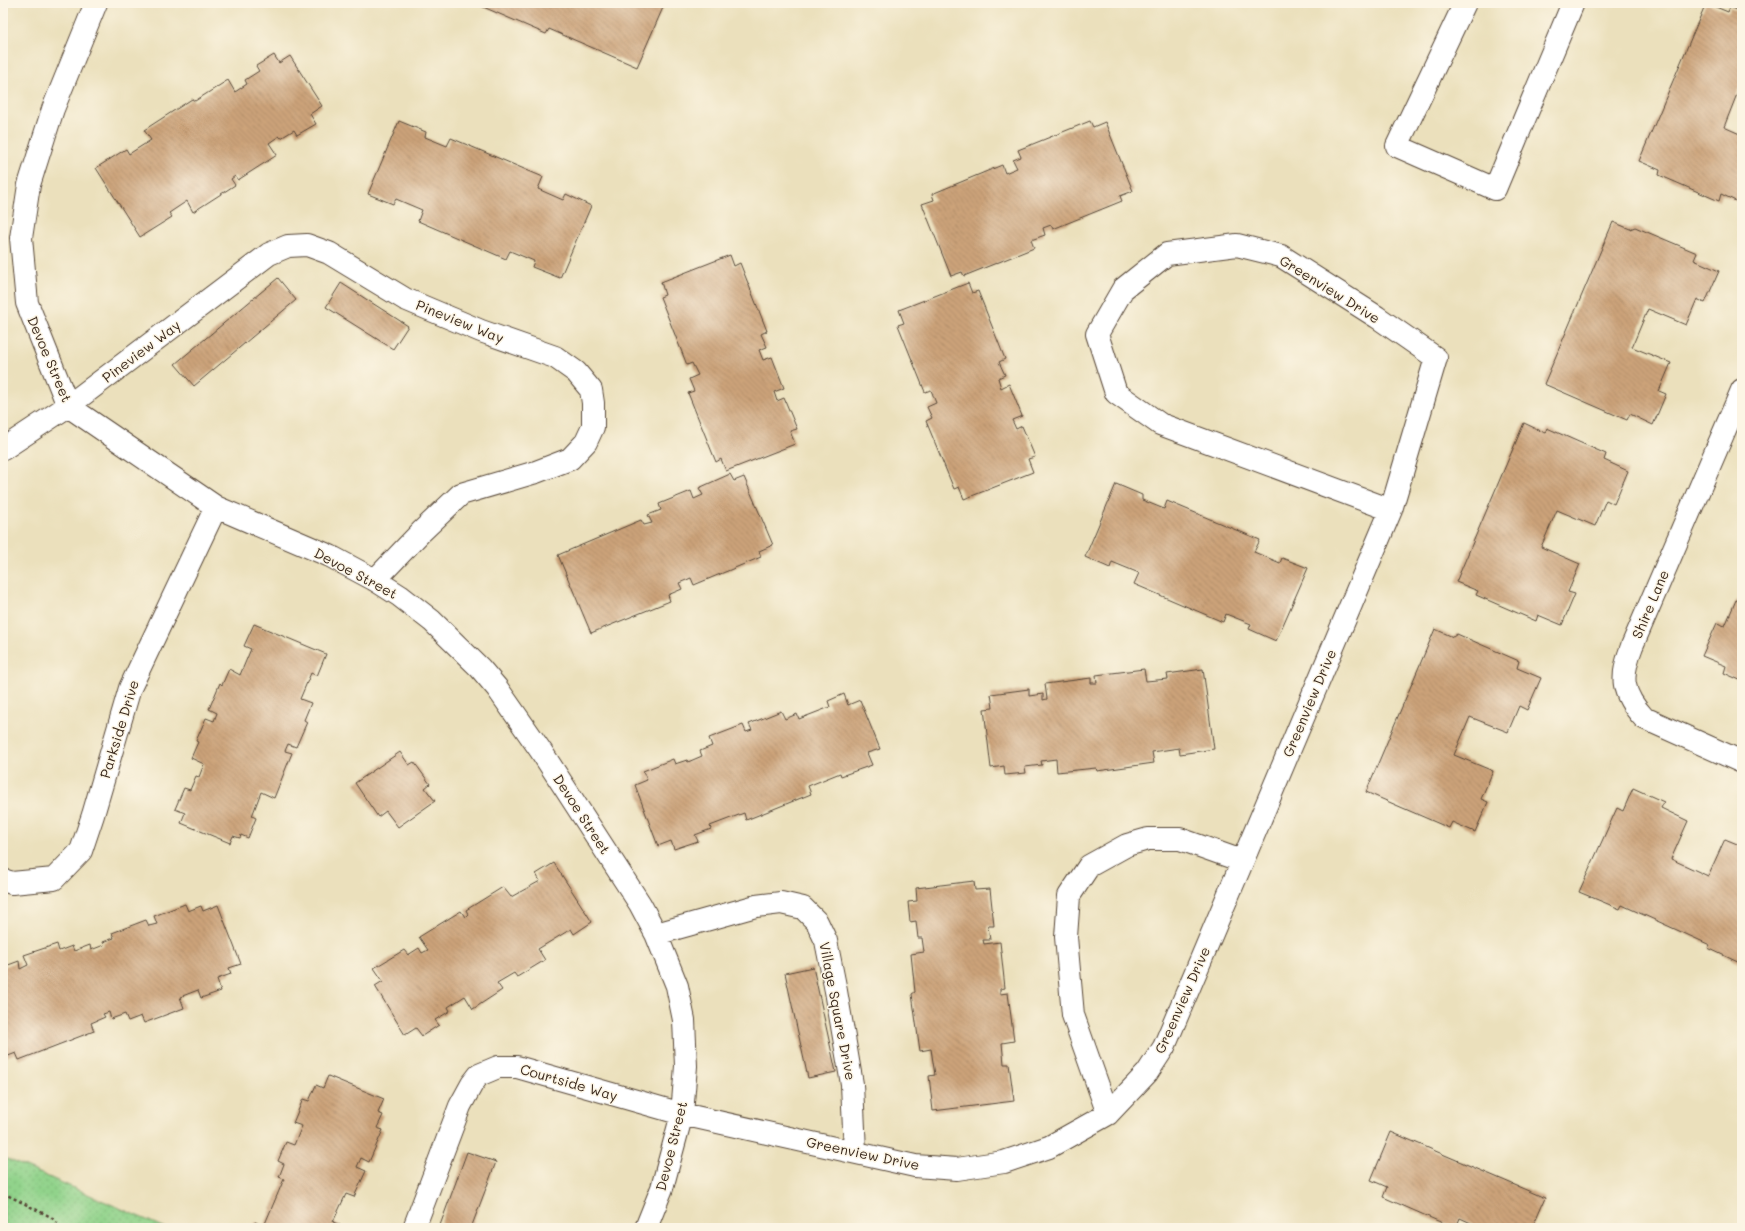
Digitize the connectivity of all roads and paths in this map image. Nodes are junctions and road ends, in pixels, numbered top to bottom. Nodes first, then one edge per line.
1 (96, 3) edge
2 (1465, 3) edge
3 (1573, 3) edge
4 (1742, 390) edge
5 (68, 406) junction
6 (3, 449) edge
7 (216, 507) junction
8 (1391, 510) junction
9 (375, 580) junction
10 (1742, 762) edge
11 (1242, 861) junction
12 (3, 880) edge
13 (656, 934) junction
14 (682, 1114) junction
15 (1108, 1114) junction
16 (855, 1152) junction
17 (3, 1193) edge
18 (62, 1228) edge
19 (414, 1228) edge
20 (646, 1228) edge

1 - 5 street, Devoe Street
2 - 3 street
4 - 10 street, Shire Lane
5 - 6 street
5 - 7 street, Devoe Street
5 - 9 street, Pineview Way
7 - 9 street, Devoe Street
7 - 12 street, Parkside Drive
8 - 8 street, Greenview Drive
8 - 11 street, Greenview Drive
9 - 13 street, Devoe Street
11 - 15 street, Greenview Drive
11 - 15 street
13 - 14 street, Devoe Street
13 - 16 street, Village Square Drive
14 - 16 street, Greenview Drive
14 - 19 street, Courtside Way
14 - 20 street, Devoe Street
15 - 16 street, Greenview Drive
17 - 18 path

